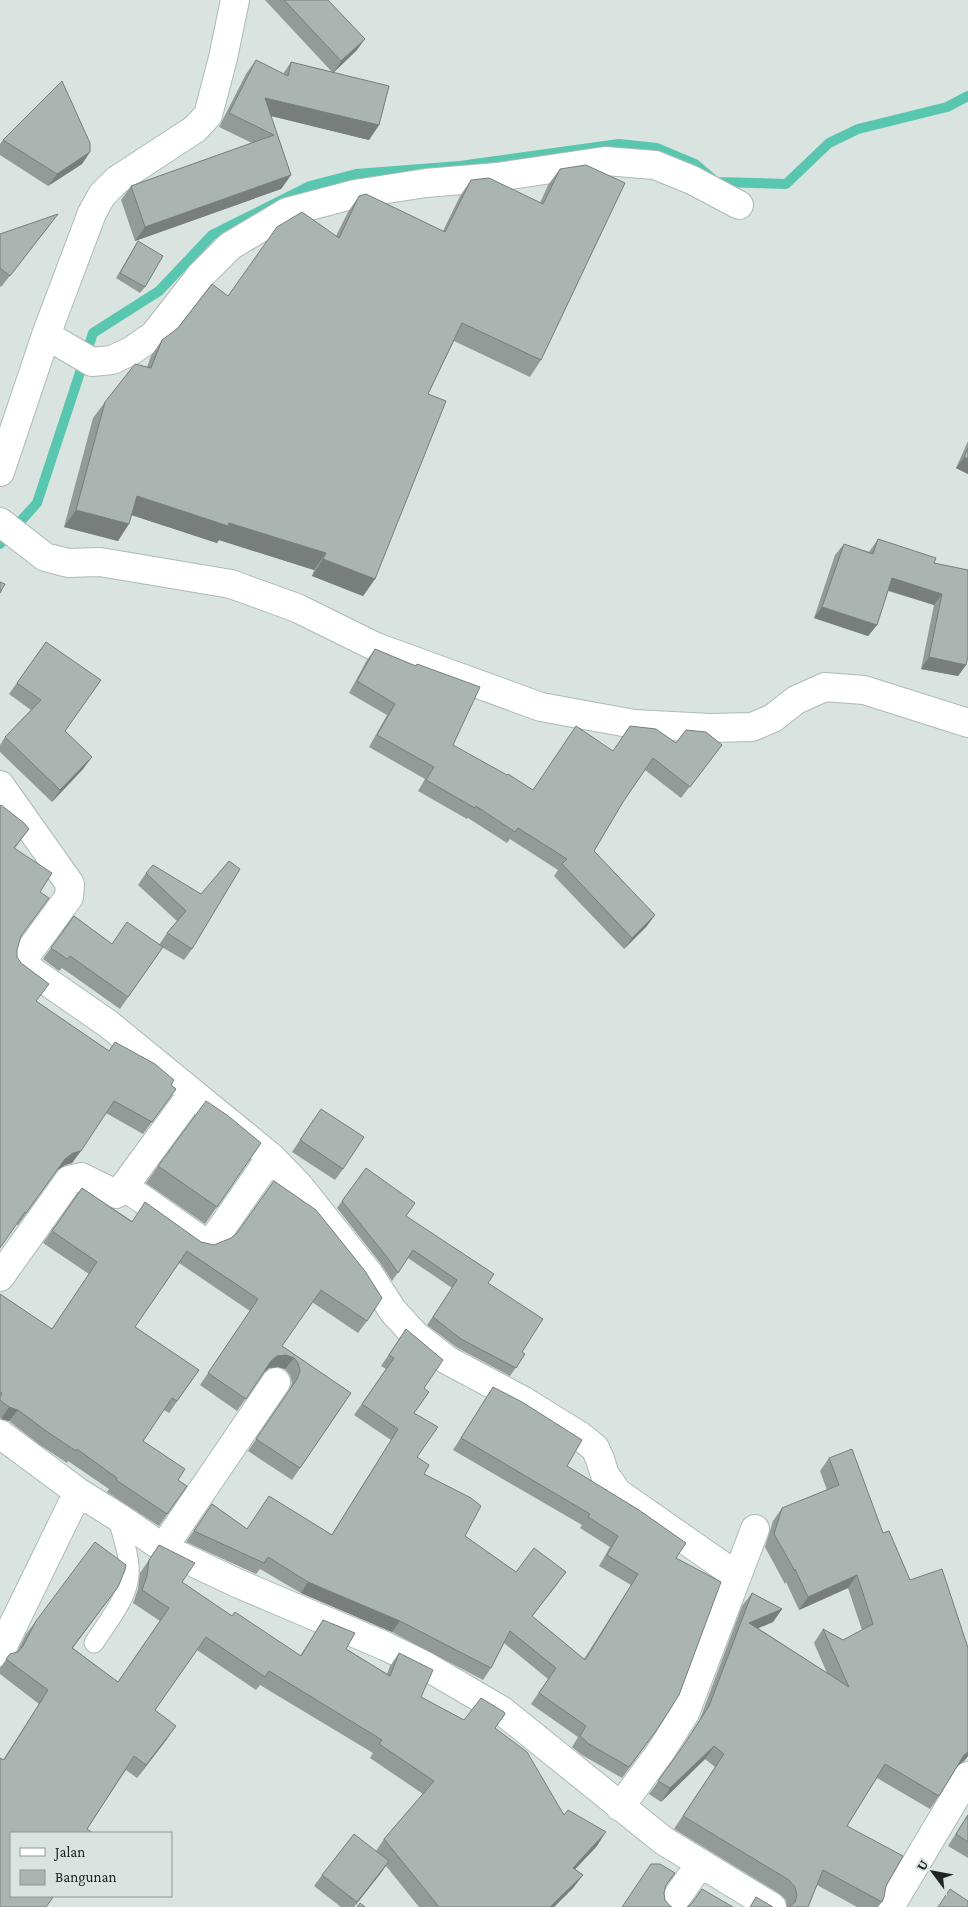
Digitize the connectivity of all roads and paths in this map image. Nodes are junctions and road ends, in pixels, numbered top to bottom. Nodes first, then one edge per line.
1 (234, 0) edge
2 (739, 205) dead end
3 (56, 341) junction
4 (0, 472) edge
5 (0, 522) edge
6 (968, 723) edge
7 (0, 785) edge
8 (192, 1094) junction
9 (271, 1157) junction
10 (125, 1187) junction
11 (0, 1277) edge
12 (276, 1382) dead end
13 (0, 1434) edge
14 (78, 1492) junction
15 (118, 1517) junction
16 (756, 1529) dead end
17 (163, 1548) junction
18 (737, 1576) junction
19 (94, 1643) dead end
20 (0, 1652) edge
21 (968, 1776) edge
22 (620, 1807) junction
23 (700, 1864) junction
24 (670, 1907) edge
25 (772, 1907) edge
26 (890, 1907) edge

1 - 3 street
2 - 3 street
3 - 4 street
5 - 6 street
7 - 8 street
8 - 9 street
8 - 10 street
9 - 10 street
9 - 18 street
10 - 11 street
12 - 17 street
13 - 14 street
14 - 15 street
14 - 20 street
15 - 17 street
15 - 19 lane
16 - 18 street
17 - 22 street
18 - 22 street
21 - 26 street
22 - 23 street
23 - 24 street
23 - 25 street

